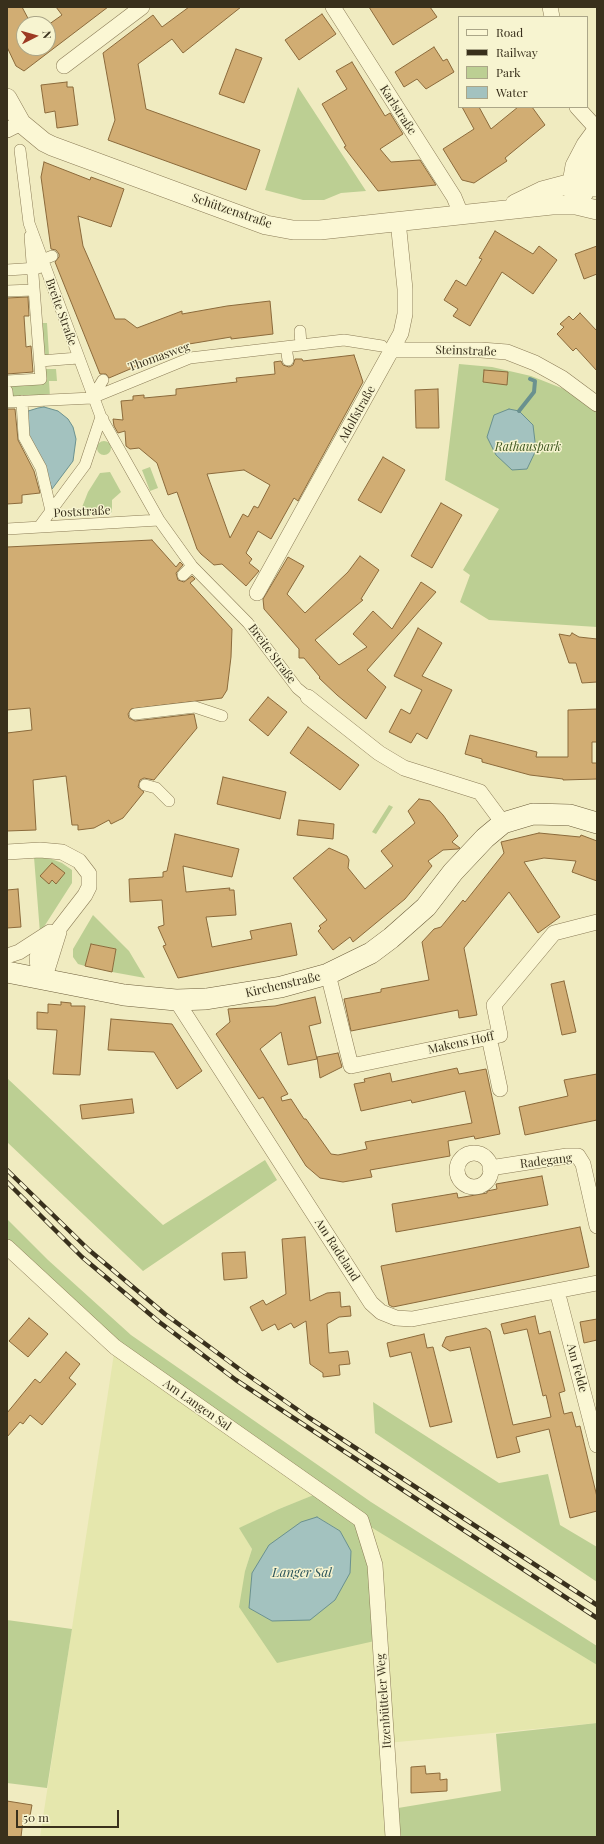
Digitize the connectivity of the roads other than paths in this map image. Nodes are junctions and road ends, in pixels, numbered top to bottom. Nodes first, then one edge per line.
1 (142, 7) edge
2 (332, 7) edge
3 (64, 66) dead end
4 (7, 98) edge
5 (578, 108) edge
6 (14, 127) edge
7 (597, 129) edge
8 (597, 136) edge
9 (20, 150) dead end
10 (586, 185) edge
11 (576, 205) junction
12 (505, 209) junction
13 (597, 210) edge
14 (461, 214) junction
15 (398, 221) junction
16 (29, 223) junction
17 (46, 261) junction
18 (32, 268) junction
19 (7, 270) edge
20 (34, 290) junction
21 (7, 291) edge
22 (300, 331) dead end
23 (301, 345) junction
24 (286, 346) junction
25 (388, 348) junction
26 (78, 358) junction
27 (288, 360) dead end
28 (40, 361) junction
29 (103, 380) dead end
30 (7, 381) edge
31 (7, 391) edge
32 (92, 398) junction
33 (22, 401) junction
34 (597, 404) edge
35 (101, 417) junction
36 (114, 426) dead end
37 (51, 511) junction
38 (159, 520) junction
39 (39, 527) junction
40 (7, 529) edge
41 (192, 566) junction
42 (183, 574) dead end
43 (257, 593) dead end
44 (308, 697) joint
45 (135, 714) dead end
46 (222, 716) dead end
47 (145, 785) dead end
48 (169, 801) dead end
49 (503, 823) junction
50 (597, 823) edge
51 (7, 852) edge
52 (597, 922) edge
53 (61, 925) junction
54 (7, 956) edge
55 (7, 972) edge
56 (328, 974) junction
57 (44, 980) junction
58 (176, 1000) junction
59 (489, 1037) junction
60 (500, 1089) dead end
61 (490, 1168) dead end
62 (597, 1226) edge
63 (7, 1247) edge
64 (597, 1283) edge
65 (557, 1291) junction
66 (597, 1445) edge
67 (375, 1565) joint
68 (393, 1837) edge

1 - 3 street
2 - 14 street, Karlstraße
4 - 6 street
5 - 7 street
6 - 15 street, Schützenstraße
7 - 10 street
8 - 10 street
9 - 16 street, Breite Straße
10 - 11 street
10 - 12 street, Schützenstraße
11 - 12 street, Schützenstraße
11 - 13 street, Schützenstraße
12 - 14 street, Schützenstraße
14 - 15 street, Schützenstraße
15 - 25 street, Adolfstraße
16 - 17 street, Breite Straße
16 - 18 street, Breite Straße
17 - 18 street, Breite Straße
17 - 26 street, Breite Straße
18 - 19 street, Breite Straße
18 - 20 street, Breite Straße
20 - 21 street, Breite Straße
20 - 28 street, Breite Straße
22 - 23 street
23 - 24 street, Thomasweg
23 - 25 street, Thomasweg
24 - 27 street
24 - 32 street, Thomasweg
25 - 34 street, Steinstraße
25 - 43 street, Adolfstraße
26 - 28 street, Breite Straße
26 - 32 street, Breite Straße
28 - 30 street, Breite Straße
29 - 32 street
31 - 33 street
32 - 33 street
32 - 35 street, Breite Straße
33 - 37 street
35 - 36 street, Breite Straße
35 - 37 street
35 - 38 street, Breite Straße
37 - 39 street
38 - 39 street, Poststraße
38 - 41 street, Breite Straße
39 - 40 street, Poststraße
41 - 42 street
41 - 44 street, Breite Straße
44 - 49 street, Breite Straße
45 - 46 street
47 - 48 street
49 - 50 main road
49 - 56 main road, Kirchenstraße
51 - 53 street
52 - 59 street, Makens Hoff
53 - 54 street
53 - 57 street
55 - 57 main road, Kirchenstraße
56 - 58 main road, Kirchenstraße
56 - 59 street, Makens Hoff
57 - 58 main road, Kirchenstraße
58 - 65 street, Am Radeland
59 - 60 street
61 - 62 street, Radegang
63 - 67 street, Am Langen Sal
64 - 65 street, Am Radeland
65 - 66 street, Am Felde
67 - 68 street, Itzenbütteler Weg

